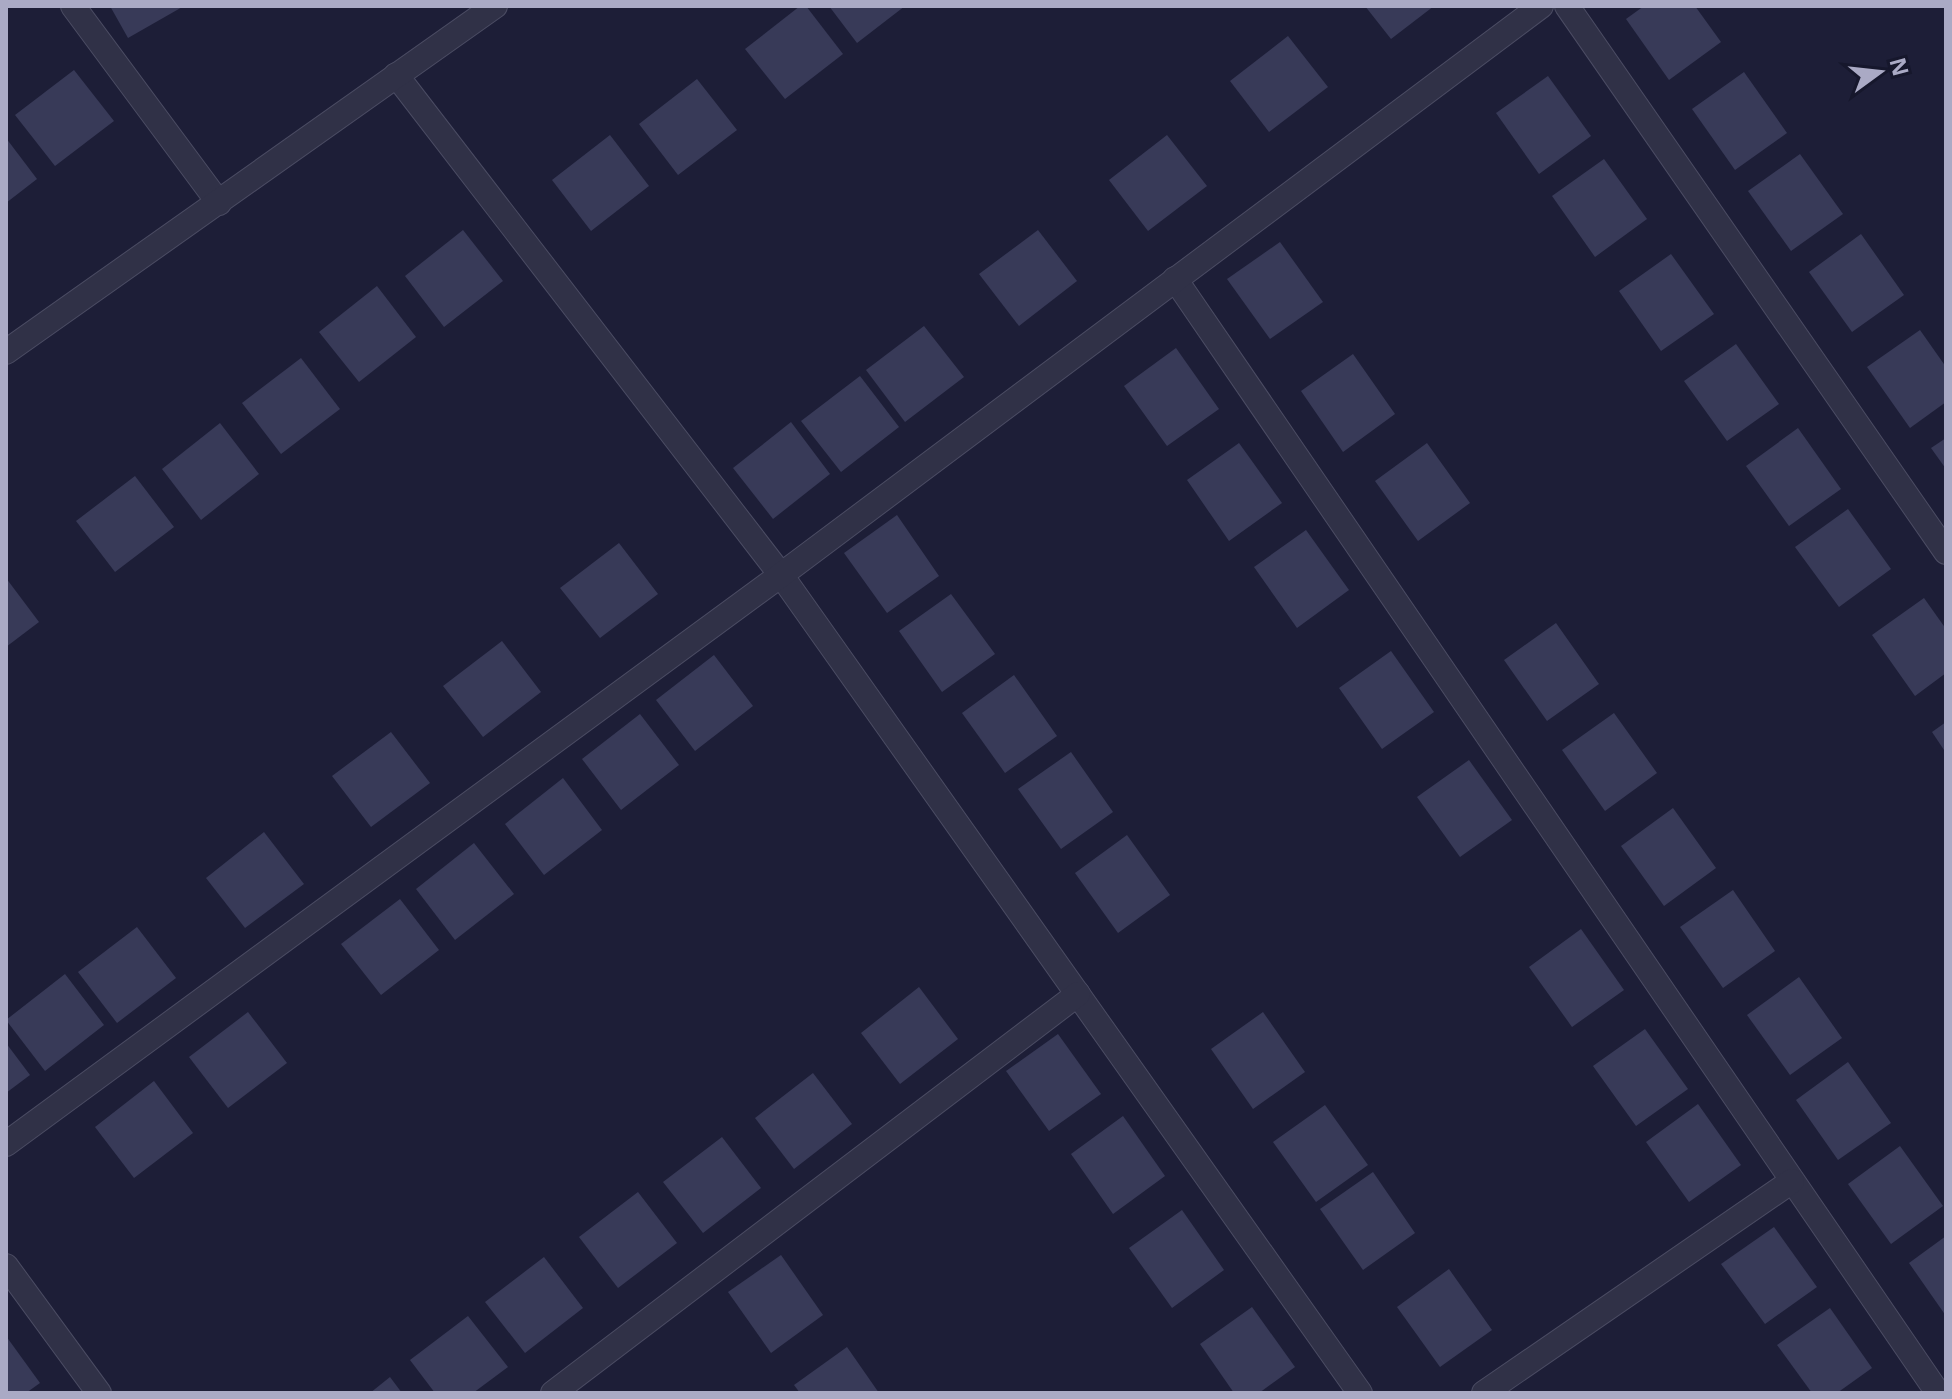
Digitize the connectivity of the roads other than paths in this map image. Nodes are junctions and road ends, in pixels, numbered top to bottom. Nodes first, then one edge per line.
1 (73, 6) edge
2 (495, 6) edge
3 (1541, 6) edge
4 (1567, 6) edge
5 (396, 75) junction
6 (219, 203) junction
7 (1175, 279) junction
8 (6, 352) edge
9 (1946, 552) edge
10 (781, 575) junction
11 (1078, 994) junction
12 (6, 1144) edge
13 (1792, 1181) junction
14 (6, 1266) edge
15 (99, 1393) edge
16 (553, 1393) edge
17 (1360, 1393) edge
18 (1484, 1393) edge
19 (1938, 1393) edge

1 - 6 street
2 - 5 street
3 - 7 street
4 - 9 street
5 - 6 street
5 - 10 street
6 - 8 street
7 - 10 street
7 - 13 street
10 - 11 street
10 - 12 street
11 - 16 street
11 - 17 street
13 - 18 street
13 - 19 street
14 - 15 street

